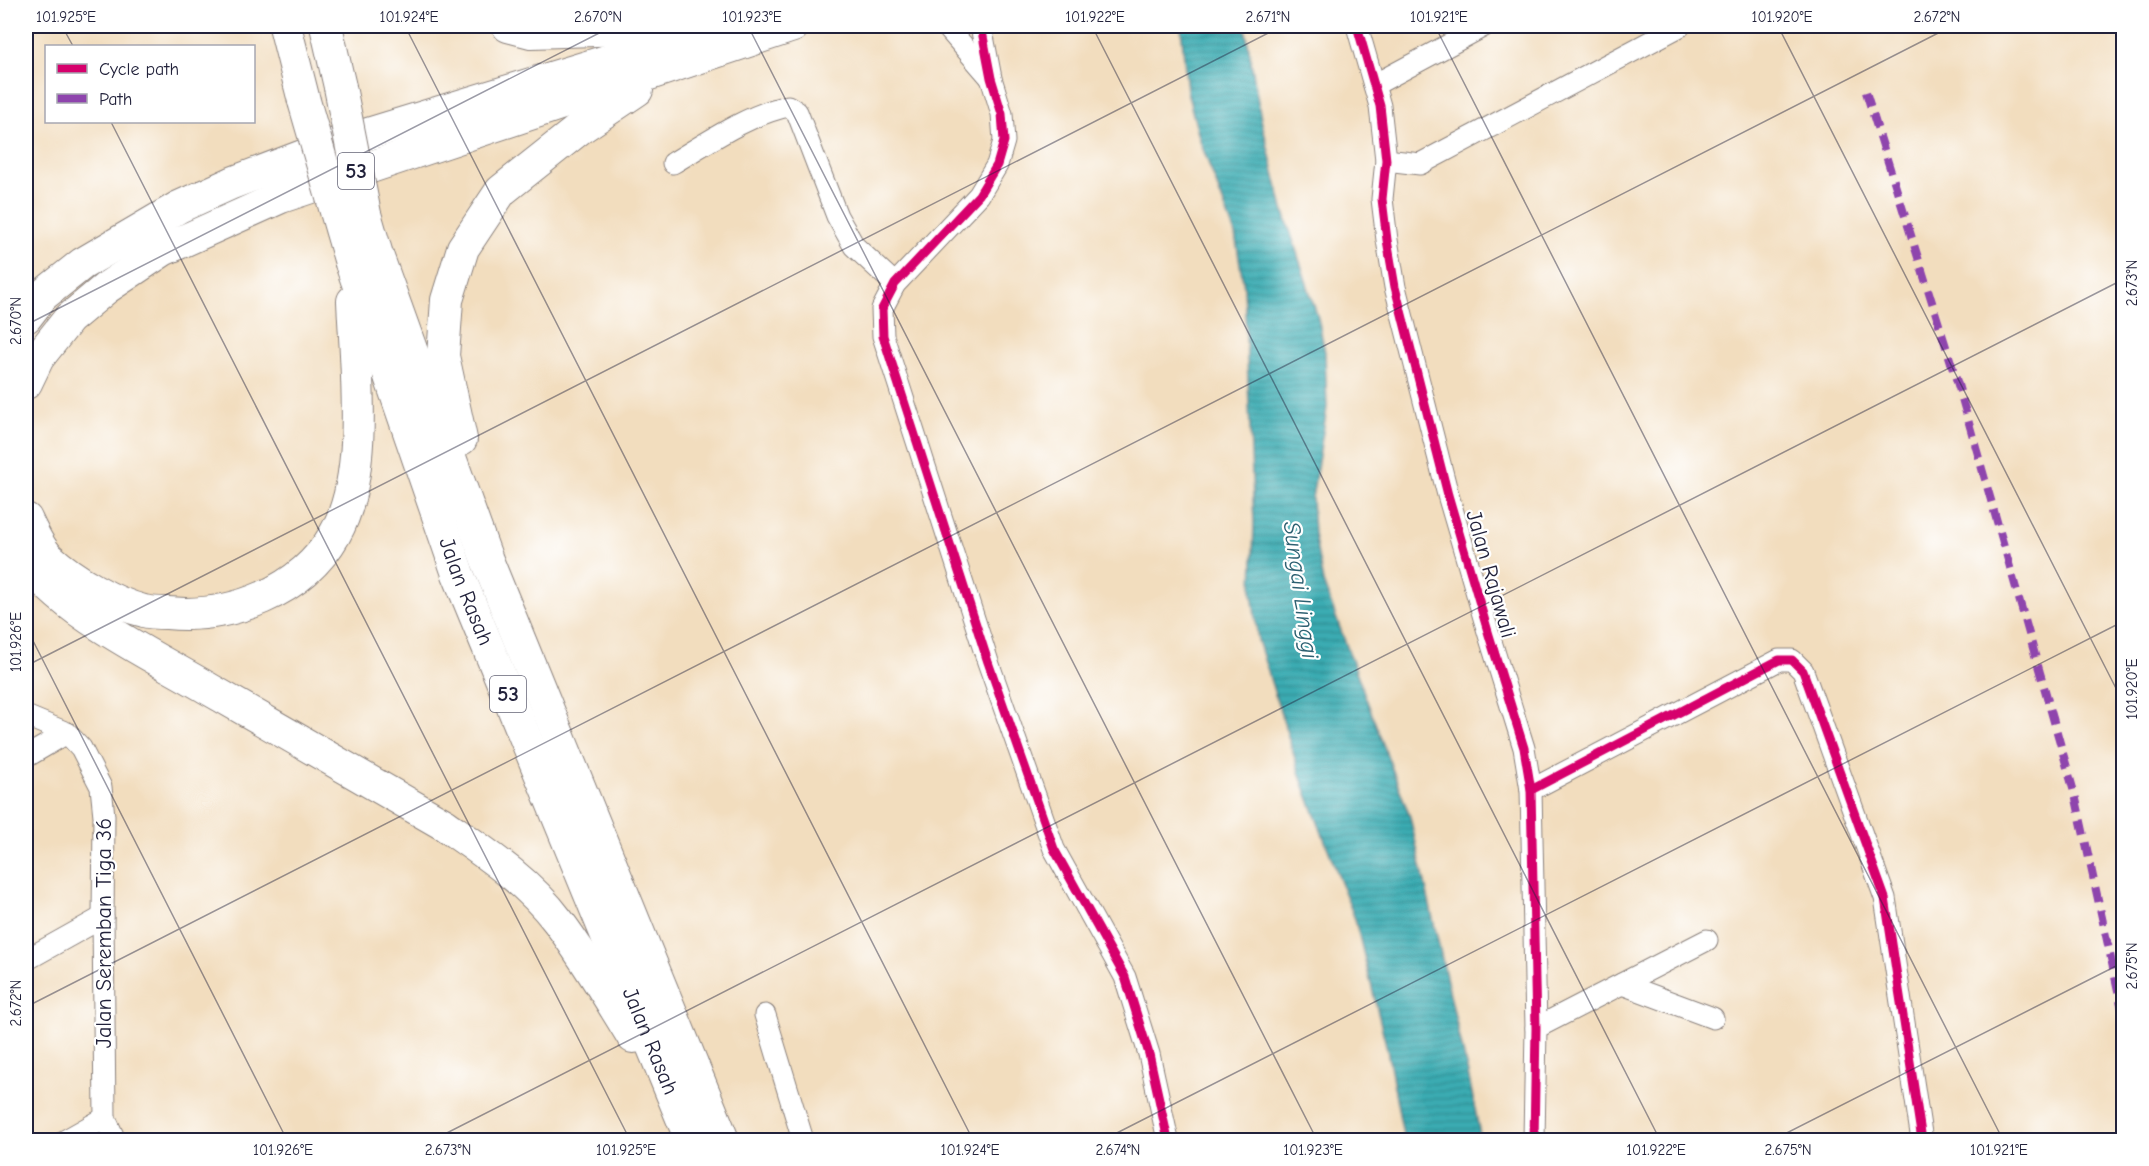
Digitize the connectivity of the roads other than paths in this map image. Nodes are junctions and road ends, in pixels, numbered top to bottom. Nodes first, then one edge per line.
1 (285, 26) edge
2 (326, 26) edge
3 (508, 26) edge
4 (658, 26) edge
5 (721, 26) edge
6 (793, 26) edge
7 (946, 26) edge
8 (981, 26) edge
9 (1357, 26) edge
10 (1484, 26) edge
11 (1680, 26) edge
12 (670, 68) junction
13 (990, 78) junction
14 (1374, 85) junction
15 (1386, 160) junction
16 (673, 163) dead end
17 (364, 259) junction
18 (895, 284) junction
19 (26, 317) edge
20 (26, 383) edge
21 (26, 519) edge
22 (26, 559) edge
23 (487, 560) junction
24 (26, 716) edge
25 (67, 733) junction
26 (26, 757) edge
27 (1531, 790) junction
28 (103, 917) junction
29 (1707, 940) dead end
30 (26, 960) edge
31 (1622, 984) junction
32 (765, 1016) dead end
33 (1713, 1018) dead end
34 (1536, 1028) junction
35 (105, 1118) junction
36 (687, 1129) edge
37 (66, 1140) edge
38 (115, 1140) edge
39 (723, 1140) edge
40 (803, 1140) edge
41 (1168, 1140) edge
42 (1534, 1140) edge
43 (1922, 1140) edge

1 - 17 highway, Jalan Rasah, bridge
2 - 17 highway, Jalan Rasah / 53, bridge
3 - 4 highway
5 - 19 highway
6 - 12 highway
7 - 13 street
8 - 13 street
9 - 14 street, Jalan Rajawali
10 - 14 street
11 - 15 street
12 - 20 highway
12 - 23 highway
13 - 18 street
14 - 15 street, Jalan Rajawali
15 - 27 street, Jalan Rajawali
16 - 18 street
17 - 21 highway
17 - 23 highway, Jalan Rasah / 53
17 - 36 highway, Jalan Rasah / 53
18 - 41 street
22 - 36 highway
23 - 39 highway, Jalan Rasah / 53
24 - 25 street
25 - 26 street
25 - 28 street, Jalan Seremban Tiga 36
27 - 34 street, Jalan Rajawali
27 - 43 street
28 - 30 street
28 - 35 street, Jalan Seremban Tiga 36
29 - 31 street
31 - 33 street
31 - 34 street
32 - 40 street
34 - 42 street, Jalan Rajawali
35 - 37 street
35 - 38 street, Jalan Seremban Tiga 36

